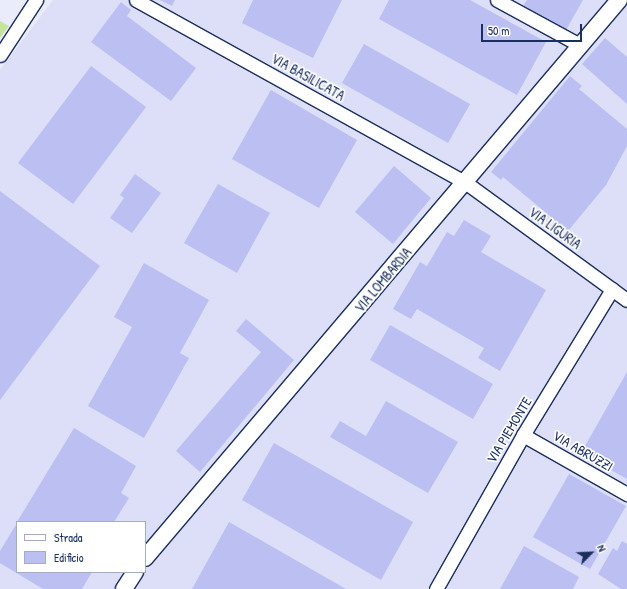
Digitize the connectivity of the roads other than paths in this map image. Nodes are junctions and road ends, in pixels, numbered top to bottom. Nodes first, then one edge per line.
1 (36, 0) edge
2 (136, 0) edge
3 (497, 0) edge
4 (619, 0) edge
5 (580, 45) junction
6 (0, 55) edge
7 (465, 182) junction
8 (612, 290) junction
9 (627, 300) edge
10 (523, 435) junction
11 (627, 494) edge
12 (146, 557) edge
13 (134, 573) edge
14 (124, 589) edge
15 (436, 589) edge

1 - 6 street
2 - 7 street, VIA BASILICATA
3 - 5 street
4 - 5 street, VIA LOMBARDIA
5 - 7 street, VIA LOMBARDIA
7 - 8 street, VIA LIGURIA
7 - 12 street, VIA LOMBARDIA
8 - 9 street, VIA LIGURIA
8 - 10 street, VIA PIEMONTE
10 - 11 street, VIA ABRUZZI
10 - 15 street, VIA PIEMONTE
13 - 14 street

